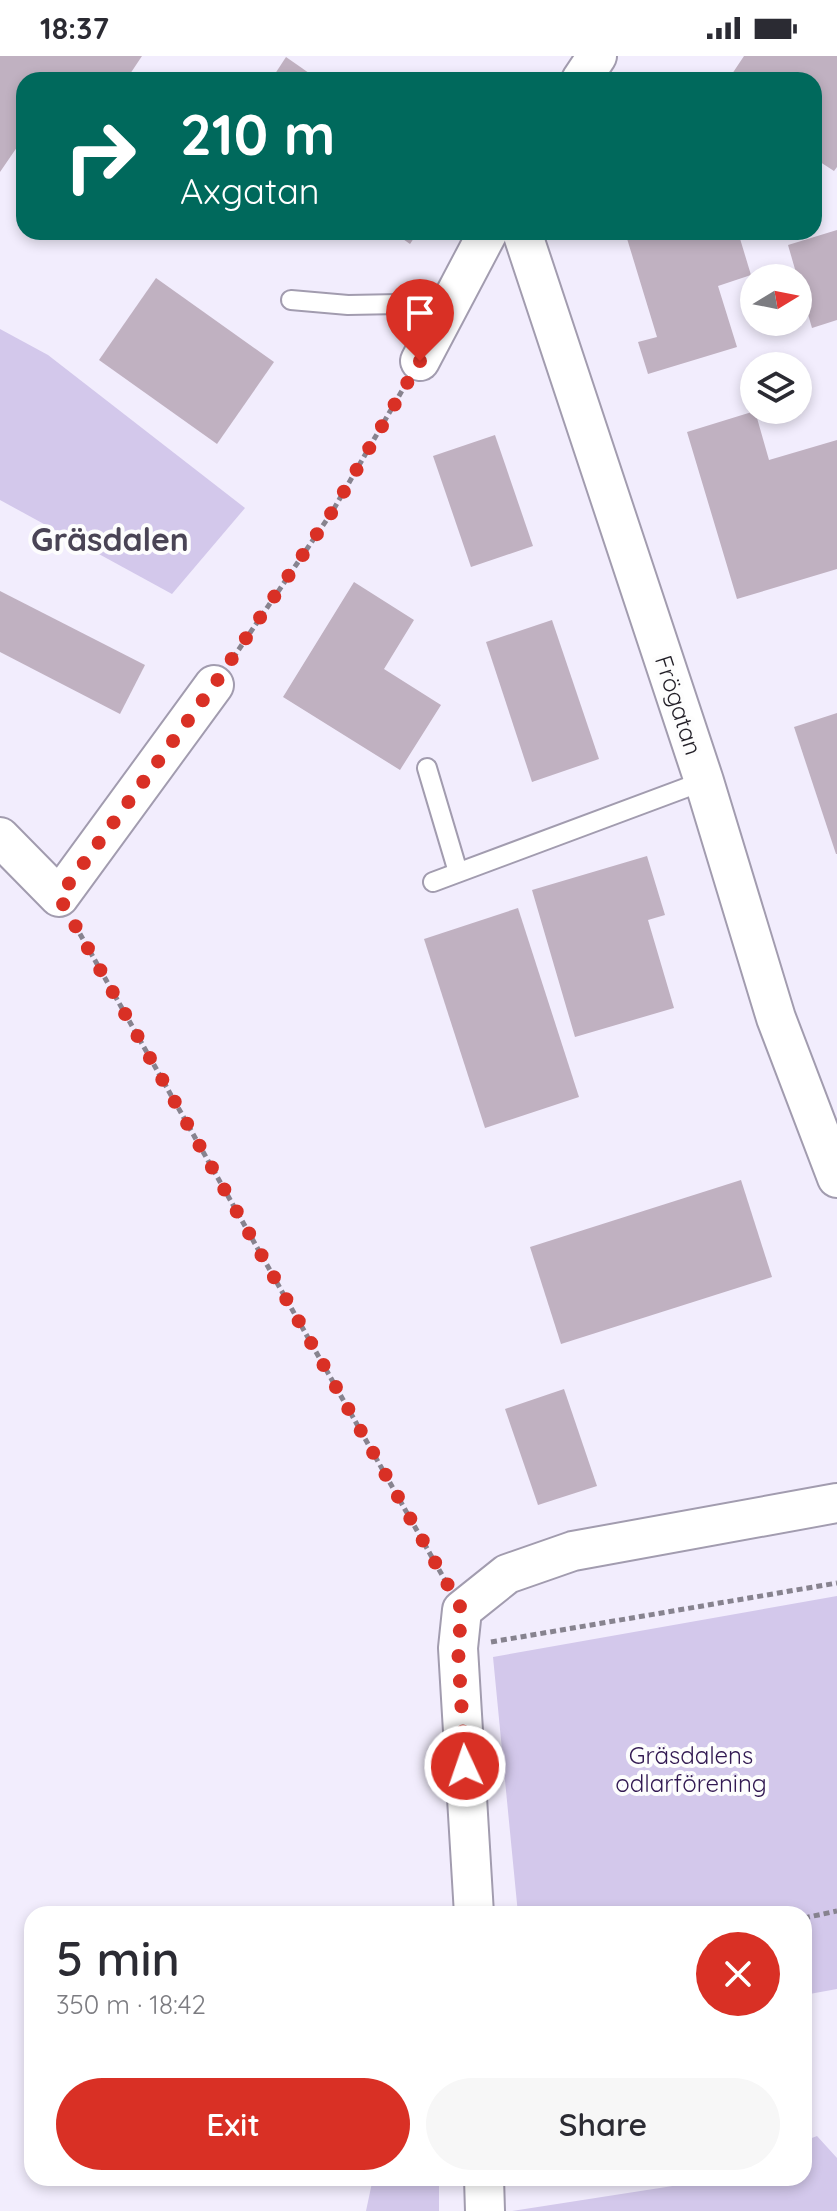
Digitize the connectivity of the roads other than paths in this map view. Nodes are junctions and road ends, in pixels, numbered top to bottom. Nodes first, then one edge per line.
1 (484, 240) edge
2 (525, 240) edge
3 (291, 300) dead end
4 (451, 303) junction
5 (420, 361) road end
6 (214, 685) road end
7 (427, 768) dead end
8 (704, 781) junction
9 (0, 837) edge
10 (458, 872) junction
11 (433, 882) dead end
12 (837, 1178) edge
13 (837, 1503) edge
14 (474, 1906) edge
15 (484, 2186) edge
16 (485, 2211) edge

1 - 4 street
2 - 8 street, Frögatan
3 - 4 lane
4 - 5 street
6 - 9 street
7 - 10 lane
8 - 10 lane
8 - 12 street, Frögatan
10 - 11 lane
13 - 14 street
15 - 16 street

